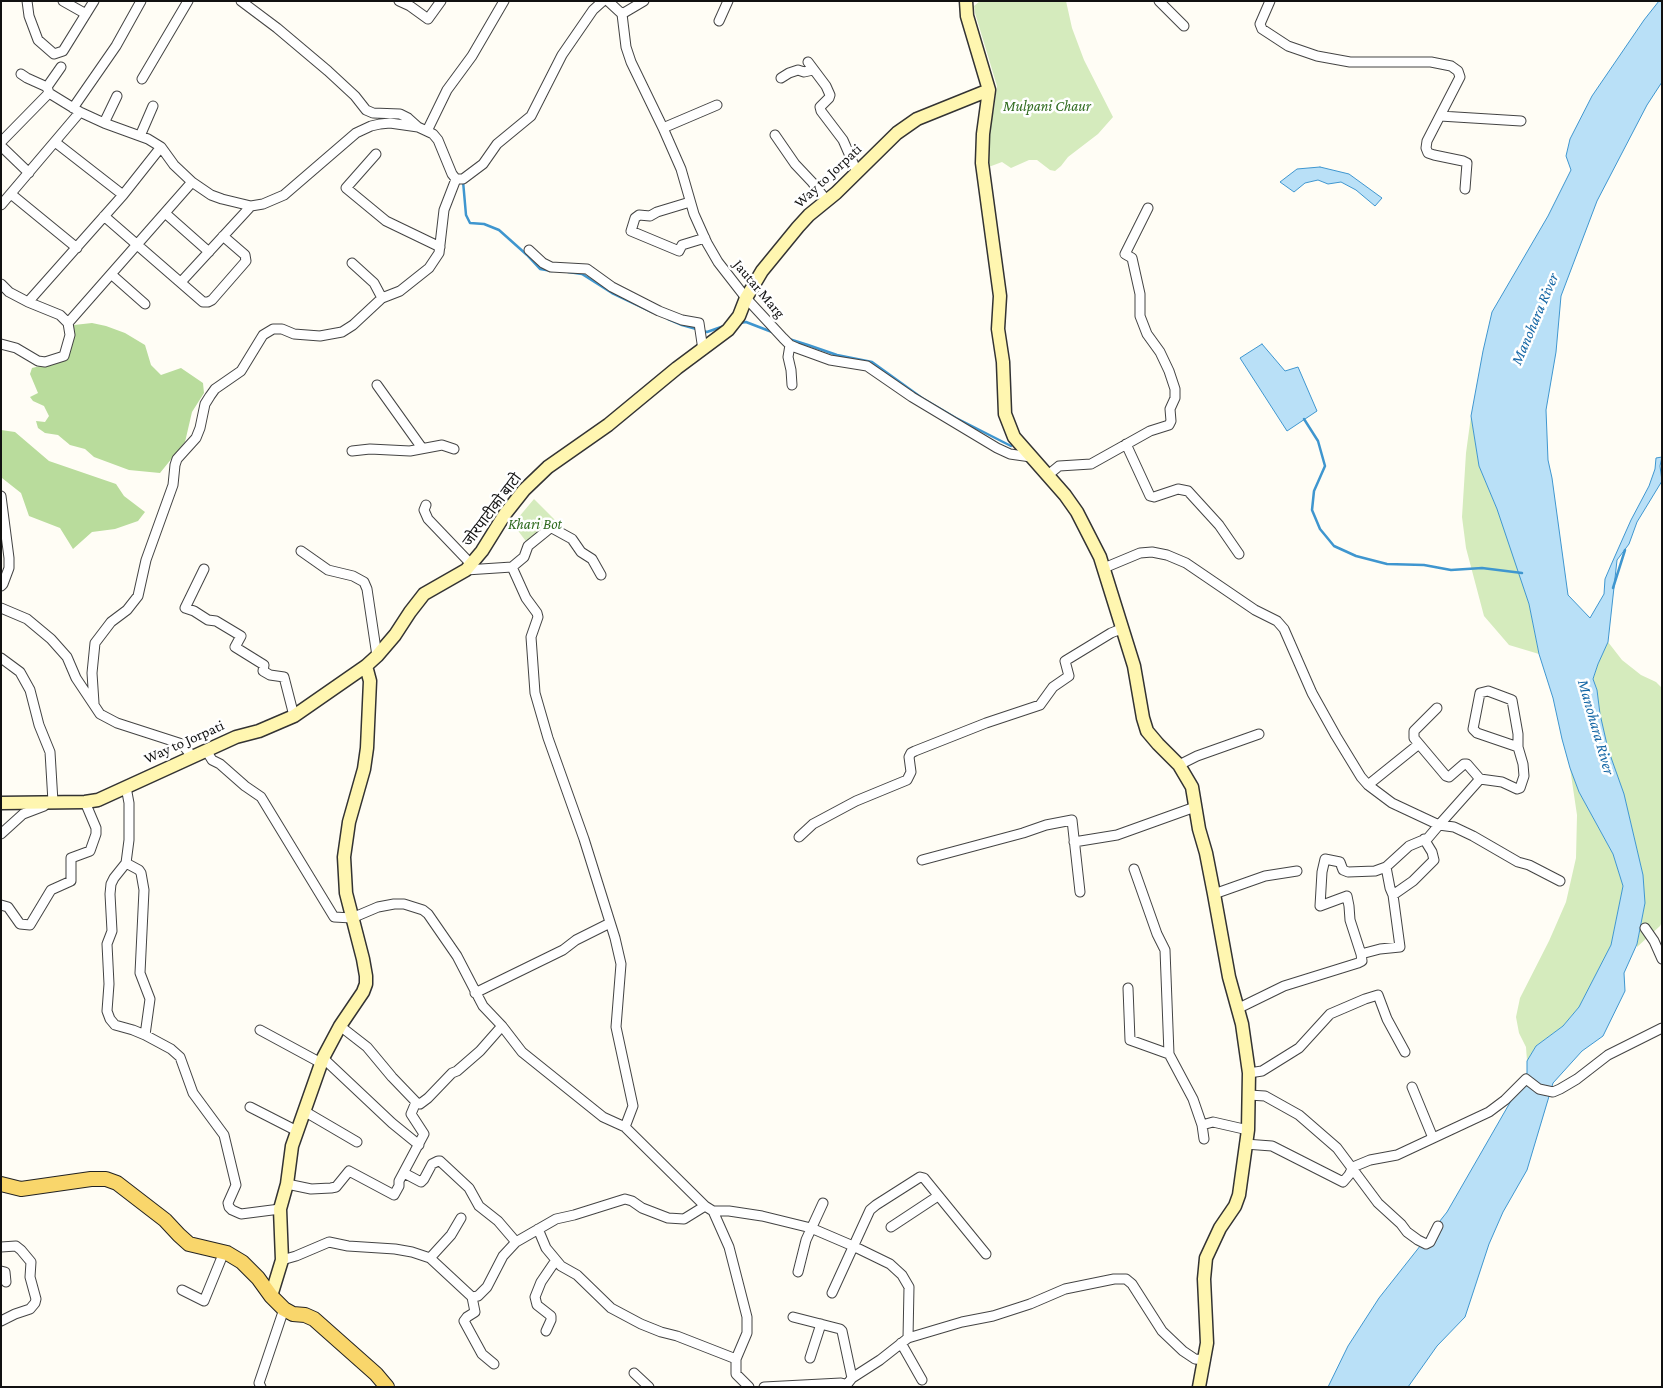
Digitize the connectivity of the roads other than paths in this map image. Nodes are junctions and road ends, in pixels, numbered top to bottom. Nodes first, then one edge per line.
1 (28, 1) edge
2 (63, 1) edge
3 (94, 1) edge
4 (141, 1) edge
5 (188, 1) edge
6 (241, 1) edge
7 (399, 1) edge
8 (441, 1) edge
9 (504, 1) edge
10 (603, 1) edge
11 (608, 1) edge
12 (644, 1) edge
13 (728, 1) edge
14 (966, 1) edge
15 (1159, 1) edge
16 (1270, 1) edge
17 (86, 14) junction
18 (622, 14) junction
19 (719, 22) dead end
20 (1184, 26) dead end
21 (808, 62) dead end
22 (60, 68) dead end
23 (813, 70) junction
24 (21, 74) dead end
25 (142, 78) dead end
26 (781, 78) dead end
27 (48, 90) junction
28 (989, 90) junction
29 (117, 96) dead end
30 (716, 105) dead end
31 (152, 106) dead end
32 (77, 110) junction
33 (1440, 116) junction
34 (1521, 121) dead end
35 (104, 123) junction
36 (663, 128) junction
37 (422, 129) junction
38 (775, 135) dead end
39 (140, 136) junction
40 (55, 142) junction
41 (1, 144) edge
42 (162, 148) junction
43 (376, 154) dead end
44 (857, 172) junction
45 (29, 173) junction
46 (456, 179) junction
47 (192, 182) junction
48 (1465, 189) dead end
49 (11, 194) junction
50 (123, 195) junction
51 (827, 200) junction
52 (690, 202) junction
53 (1, 205) edge
54 (251, 206) junction
55 (1148, 208) dead end
56 (165, 213) junction
57 (104, 216) junction
58 (223, 236) junction
59 (705, 238) junction
60 (137, 244) junction
61 (440, 247) junction
62 (77, 248) junction
63 (530, 250) dead end
64 (209, 252) junction
65 (352, 263) dead end
66 (111, 274) junction
67 (181, 282) junction
68 (1, 284) edge
69 (382, 298) junction
70 (746, 298) junction
71 (28, 302) junction
72 (146, 304) dead end
73 (68, 323) junction
74 (728, 330) joint
75 (1, 344) edge
76 (790, 345) junction
77 (703, 350) junction
78 (377, 384) dead end
79 (792, 385) dead end
80 (1126, 444) junction
81 (422, 448) junction
82 (454, 449) dead end
83 (352, 451) dead end
84 (1031, 457) junction
85 (1048, 475) junction
86 (1, 496) edge
87 (426, 504) dead end
88 (301, 551) dead end
89 (1239, 554) dead end
90 (512, 566) junction
91 (468, 567) junction
92 (1104, 568) junction
93 (204, 569) dead end
94 (601, 575) dead end
95 (1, 586) edge
96 (1, 608) edge
97 (1121, 629) junction
98 (377, 656) junction
99 (1, 658) edge
100 (366, 666) junction
101 (94, 703) junction
102 (1438, 708) dead end
103 (294, 716) junction
104 (1259, 734) dead end
105 (1419, 744) junction
106 (1518, 747) junction
107 (206, 750) junction
108 (192, 756) junction
109 (1179, 765) junction
110 (1480, 779) junction
111 (1368, 785) junction
112 (126, 787) junction
113 (50, 802) junction
114 (85, 802) junction
115 (1, 803) edge
116 (1195, 807) junction
117 (1438, 825) junction
118 (1, 834) edge
119 (798, 837) dead end
120 (1424, 840) junction
121 (1074, 842) junction
122 (922, 860) dead end
123 (126, 863) junction
124 (1386, 867) junction
125 (1134, 869) dead end
126 (1297, 871) dead end
127 (1560, 881) dead end
128 (1080, 892) dead end
129 (1214, 894) junction
130 (1393, 895) junction
131 (1, 905) edge
132 (352, 918) junction
133 (610, 923) junction
134 (1645, 928) dead end
135 (1361, 954) junction
136 (1662, 959) edge
137 (1128, 988) dead end
138 (475, 993) junction
139 (1238, 1008) junction
140 (340, 1026) junction
141 (502, 1026) junction
142 (1662, 1028) edge
143 (260, 1030) dead end
144 (145, 1035) junction
145 (1405, 1052) dead end
146 (1169, 1054) junction
147 (322, 1060) junction
148 (1249, 1073) junction
149 (1412, 1087) dead end
150 (1249, 1095) junction
151 (416, 1102) junction
152 (250, 1107) dead end
153 (304, 1111) junction
154 (1202, 1125) junction
155 (625, 1127) junction
156 (1248, 1130) junction
157 (297, 1131) junction
158 (1433, 1138) junction
159 (1204, 1139) dead end
160 (357, 1142) dead end
161 (1245, 1144) junction
162 (419, 1146) junction
163 (1353, 1167) junction
164 (404, 1173) junction
165 (1, 1184) edge
166 (287, 1184) junction
167 (938, 1196) junction
168 (823, 1203) dead end
169 (280, 1209) junction
170 (709, 1209) junction
171 (461, 1218) dead end
172 (1438, 1226) dead end
173 (891, 1227) dead end
174 (811, 1228) junction
175 (538, 1229) junction
176 (516, 1242) junction
177 (853, 1246) junction
178 (1, 1247) edge
179 (224, 1252) junction
180 (986, 1254) dead end
181 (430, 1258) junction
182 (282, 1260) junction
183 (556, 1260) junction
184 (1, 1271) edge
185 (798, 1272) dead end
186 (6, 1282) dead end
187 (182, 1290) dead end
188 (832, 1293) dead end
189 (271, 1296) junction
190 (472, 1297) junction
191 (284, 1309) junction
192 (794, 1317) dead end
193 (1, 1321) edge
194 (821, 1324) junction
195 (546, 1331) dead end
196 (904, 1341) junction
197 (810, 1358) dead end
198 (736, 1359) junction
199 (1205, 1360) junction
200 (494, 1364) dead end
201 (634, 1373) dead end
202 (922, 1380) dead end
203 (847, 1383) edge
204 (259, 1386) edge
205 (745, 1386) edge
206 (387, 1387) edge
207 (649, 1387) edge
208 (764, 1387) edge
209 (1199, 1387) edge

1 - 17 street
2 - 17 street
3 - 17 street
4 - 32 street
5 - 25 street
6 - 37 street
7 - 8 street
9 - 37 street
10 - 46 street
11 - 18 street
12 - 18 street
13 - 19 street
14 - 28 street
15 - 20 street
16 - 33 street
18 - 36 street, Jautar Marg
21 - 23 street
22 - 27 street
23 - 26 street
23 - 44 street
24 - 27 street
27 - 32 street
27 - 41 street
28 - 44 street, Way to Jorpati
28 - 84 street
29 - 35 street
30 - 36 street
31 - 39 street
32 - 35 street
32 - 40 street
33 - 34 street
33 - 48 street
35 - 39 street
36 - 52 street, Jautar Marg
37 - 46 street
37 - 54 street
38 - 51 street
39 - 42 street
40 - 45 street
40 - 50 street
41 - 45 street
42 - 47 street
42 - 50 street
43 - 61 street
44 - 51 street, Way to Jorpati
45 - 49 street
46 - 61 street
47 - 54 street
47 - 56 street
49 - 53 street
49 - 62 street
50 - 57 street
51 - 70 street, Way to Jorpati
52 - 59 street, Jautar Marg
52 - 59 street
54 - 58 street
55 - 80 street
56 - 60 street
56 - 64 street
57 - 60 street
57 - 62 street
58 - 64 street
58 - 67 street
59 - 70 street, Jautar Marg
60 - 66 street
60 - 67 street
61 - 69 street
62 - 71 street
63 - 77 street
64 - 67 street
65 - 69 street
66 - 72 street
66 - 73 street
68 - 71 street
69 - 101 street
70 - 74 street, Way to Jorpati
70 - 76 street, Jautar Marg
71 - 73 street
73 - 75 street
74 - 77 street, जोरपाटीको बाटो
76 - 79 street
76 - 84 street, Jautar Marg
77 - 91 street, जोरपाटीको बाटो
78 - 81 street
80 - 85 street
80 - 89 street
81 - 82 street
81 - 83 street
84 - 85 street
85 - 92 street
86 - 95 street
87 - 91 street
88 - 98 street
90 - 91 street
90 - 94 street
90 - 133 street
91 - 98 street, जोरपाटीको बाटो
92 - 97 street
92 - 111 street
93 - 103 street
96 - 101 street
97 - 109 street
97 - 119 street
98 - 100 street, जोरपाटीको बाटो
99 - 113 street
100 - 103 street, Way to Jorpati
100 - 132 street
101 - 108 street
102 - 105 street
103 - 107 street, Way to Jorpati
104 - 109 street
105 - 110 street
105 - 111 street
106 - 106 street
106 - 110 street
107 - 108 street, Way to Jorpati
107 - 132 street
108 - 112 street, Way to Jorpati
109 - 116 street
110 - 117 street
111 - 117 street
112 - 114 street, Way to Jorpati
112 - 123 street
113 - 114 street, Way to Jorpati
113 - 115 street, Way to Jorpati
113 - 118 street
114 - 131 street
116 - 121 street
116 - 129 street
117 - 120 street
117 - 127 street
120 - 124 street
120 - 130 street
121 - 122 street
121 - 128 street
123 - 144 street
123 - 144 street
124 - 130 street
124 - 135 street
125 - 146 street
126 - 129 street
129 - 139 street
130 - 135 street
132 - 138 street
132 - 140 street
133 - 138 street
133 - 155 street
134 - 136 street
135 - 139 street
137 - 146 street
138 - 141 street
139 - 148 street
140 - 147 street
140 - 151 street
141 - 151 street
141 - 155 street
142 - 158 street
143 - 147 street
144 - 169 street
145 - 148 street
146 - 154 street
147 - 153 street
147 - 162 street
148 - 150 street
149 - 158 street
150 - 156 street
150 - 163 street
151 - 162 street
152 - 157 street
153 - 157 street
153 - 160 street
154 - 156 street
154 - 159 street
155 - 170 street
156 - 161 street
157 - 166 street
158 - 163 street
161 - 163 street
161 - 199 street
162 - 164 street
163 - 172 street
164 - 166 street
164 - 176 street
165 - 179 main road
166 - 169 street
167 - 173 street
167 - 177 street
167 - 180 street
168 - 174 street
169 - 182 street
170 - 174 street
170 - 175 street
170 - 198 street
171 - 181 street
174 - 177 street
174 - 185 street
175 - 176 street
175 - 183 street
176 - 190 street
177 - 188 street
177 - 196 street
178 - 193 street
179 - 187 street
179 - 189 main road
181 - 182 street
181 - 190 street
182 - 189 street
183 - 195 street
183 - 198 street
184 - 186 street
189 - 191 main road
190 - 200 street
191 - 204 street
191 - 206 main road
192 - 194 street
194 - 197 street
194 - 203 street
196 - 199 street
196 - 202 street
196 - 203 street
198 - 205 street
199 - 209 street
201 - 207 street
203 - 208 street

